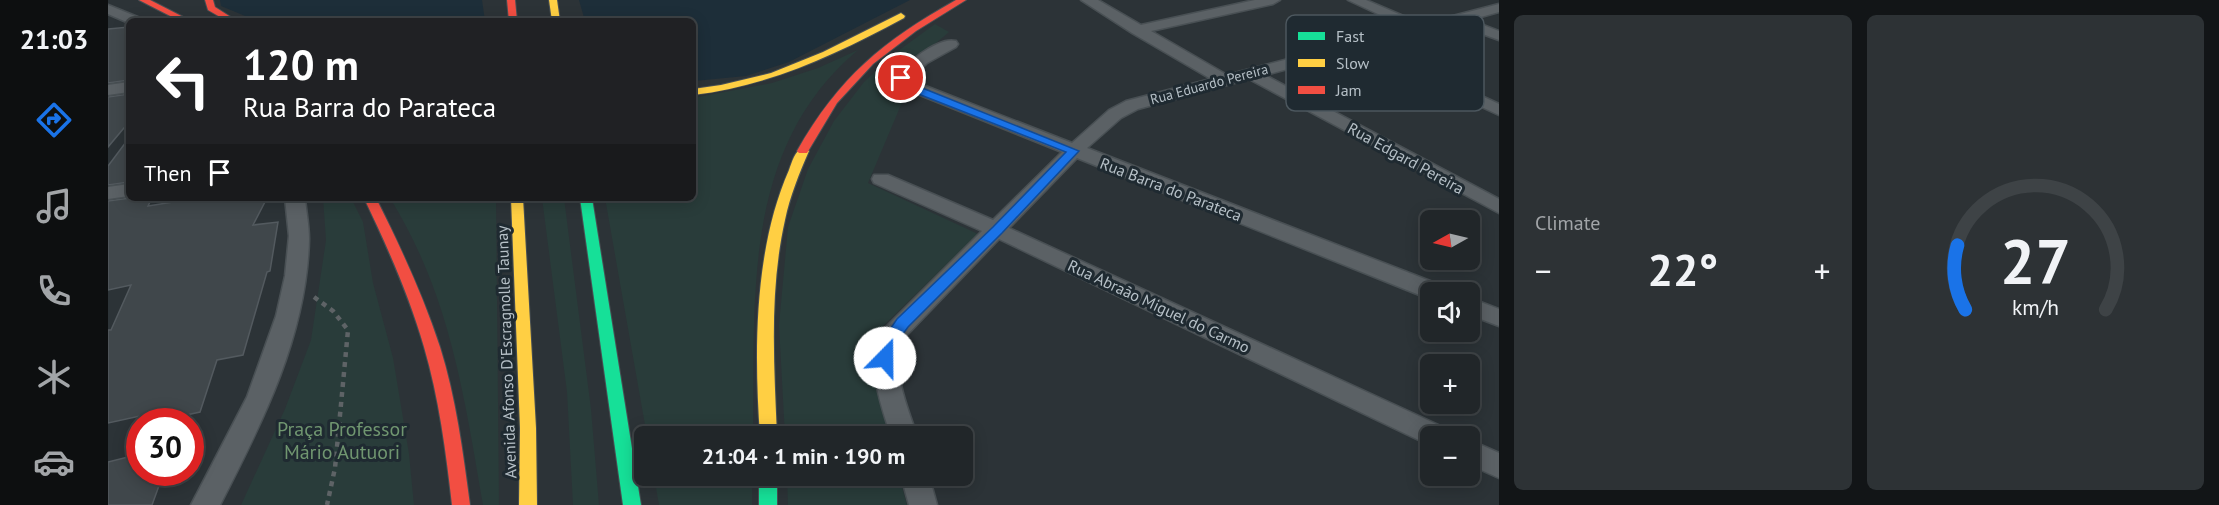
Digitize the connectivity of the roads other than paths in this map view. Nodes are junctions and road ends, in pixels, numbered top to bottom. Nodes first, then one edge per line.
1 (143, 0) edge
2 (210, 0) edge
3 (511, 0) edge
4 (962, 0) edge
5 (1088, 0) edge
6 (1273, 0) edge
7 (1355, 0) edge
8 (1499, 8) edge
9 (914, 9) dead end
10 (112, 13) edge
11 (1390, 15) edge
12 (1471, 15) edge
13 (126, 18) edge
14 (181, 18) edge
15 (228, 18) edge
16 (513, 18) edge
17 (1137, 30) junction
18 (1484, 30) edge
19 (1499, 36) edge
20 (951, 44) dead end
21 (1286, 63) edge
22 (1250, 73) junction
23 (1224, 80) junction
24 (126, 87) edge
25 (108, 90) edge
26 (696, 92) edge
27 (1286, 92) edge
28 (1484, 103) edge
29 (1499, 110) edge
30 (1321, 111) edge
31 (1073, 151) junction
32 (881, 179) dead end
33 (126, 190) edge
34 (108, 193) edge
35 (296, 201) edge
36 (371, 201) edge
37 (516, 201) edge
38 (586, 201) edge
39 (1499, 207) edge
40 (997, 230) junction
41 (1420, 286) edge
42 (1480, 310) edge
43 (1499, 318) edge
44 (768, 426) edge
45 (901, 426) edge
46 (1420, 428) edge
47 (1480, 457) edge
48 (1499, 466) edge
49 (768, 486) edge
50 (918, 486) edge
51 (205, 505) edge
52 (461, 505) edge
53 (528, 505) edge
54 (632, 505) edge
55 (768, 505) edge
56 (923, 505) edge

1 - 14 highway
2 - 15 highway
3 - 16 highway
4 - 44 highway
5 - 17 street
6 - 17 street
7 - 11 street
8 - 12 street, Rua Eduardo Pereira
9 - 26 highway
10 - 13 street
17 - 23 street
18 - 19 street
20 - 31 street, Rua Barra do Parateca
21 - 22 street, Rua Eduardo Pereira
22 - 23 street, Rua Eduardo Pereira
22 - 27 street, Rua Edgard Pereira
23 - 31 street, Rua Eduardo Pereira
24 - 25 street
28 - 29 street
30 - 39 street, Rua Edgard Pereira
31 - 40 street, Rua Eduardo Pereira
31 - 41 street, Rua Barra do Parateca
32 - 40 street, Rua Abraão Miguel do Carmo
33 - 34 street
35 - 51 street
36 - 52 highway
37 - 53 highway, Avenida Afonso D'Escragnolle Taunay
38 - 54 highway
40 - 45 street, Rua Eduardo Pereira
40 - 46 street, Rua Abraão Miguel do Carmo
42 - 43 street
47 - 48 street
49 - 55 highway
50 - 56 street

